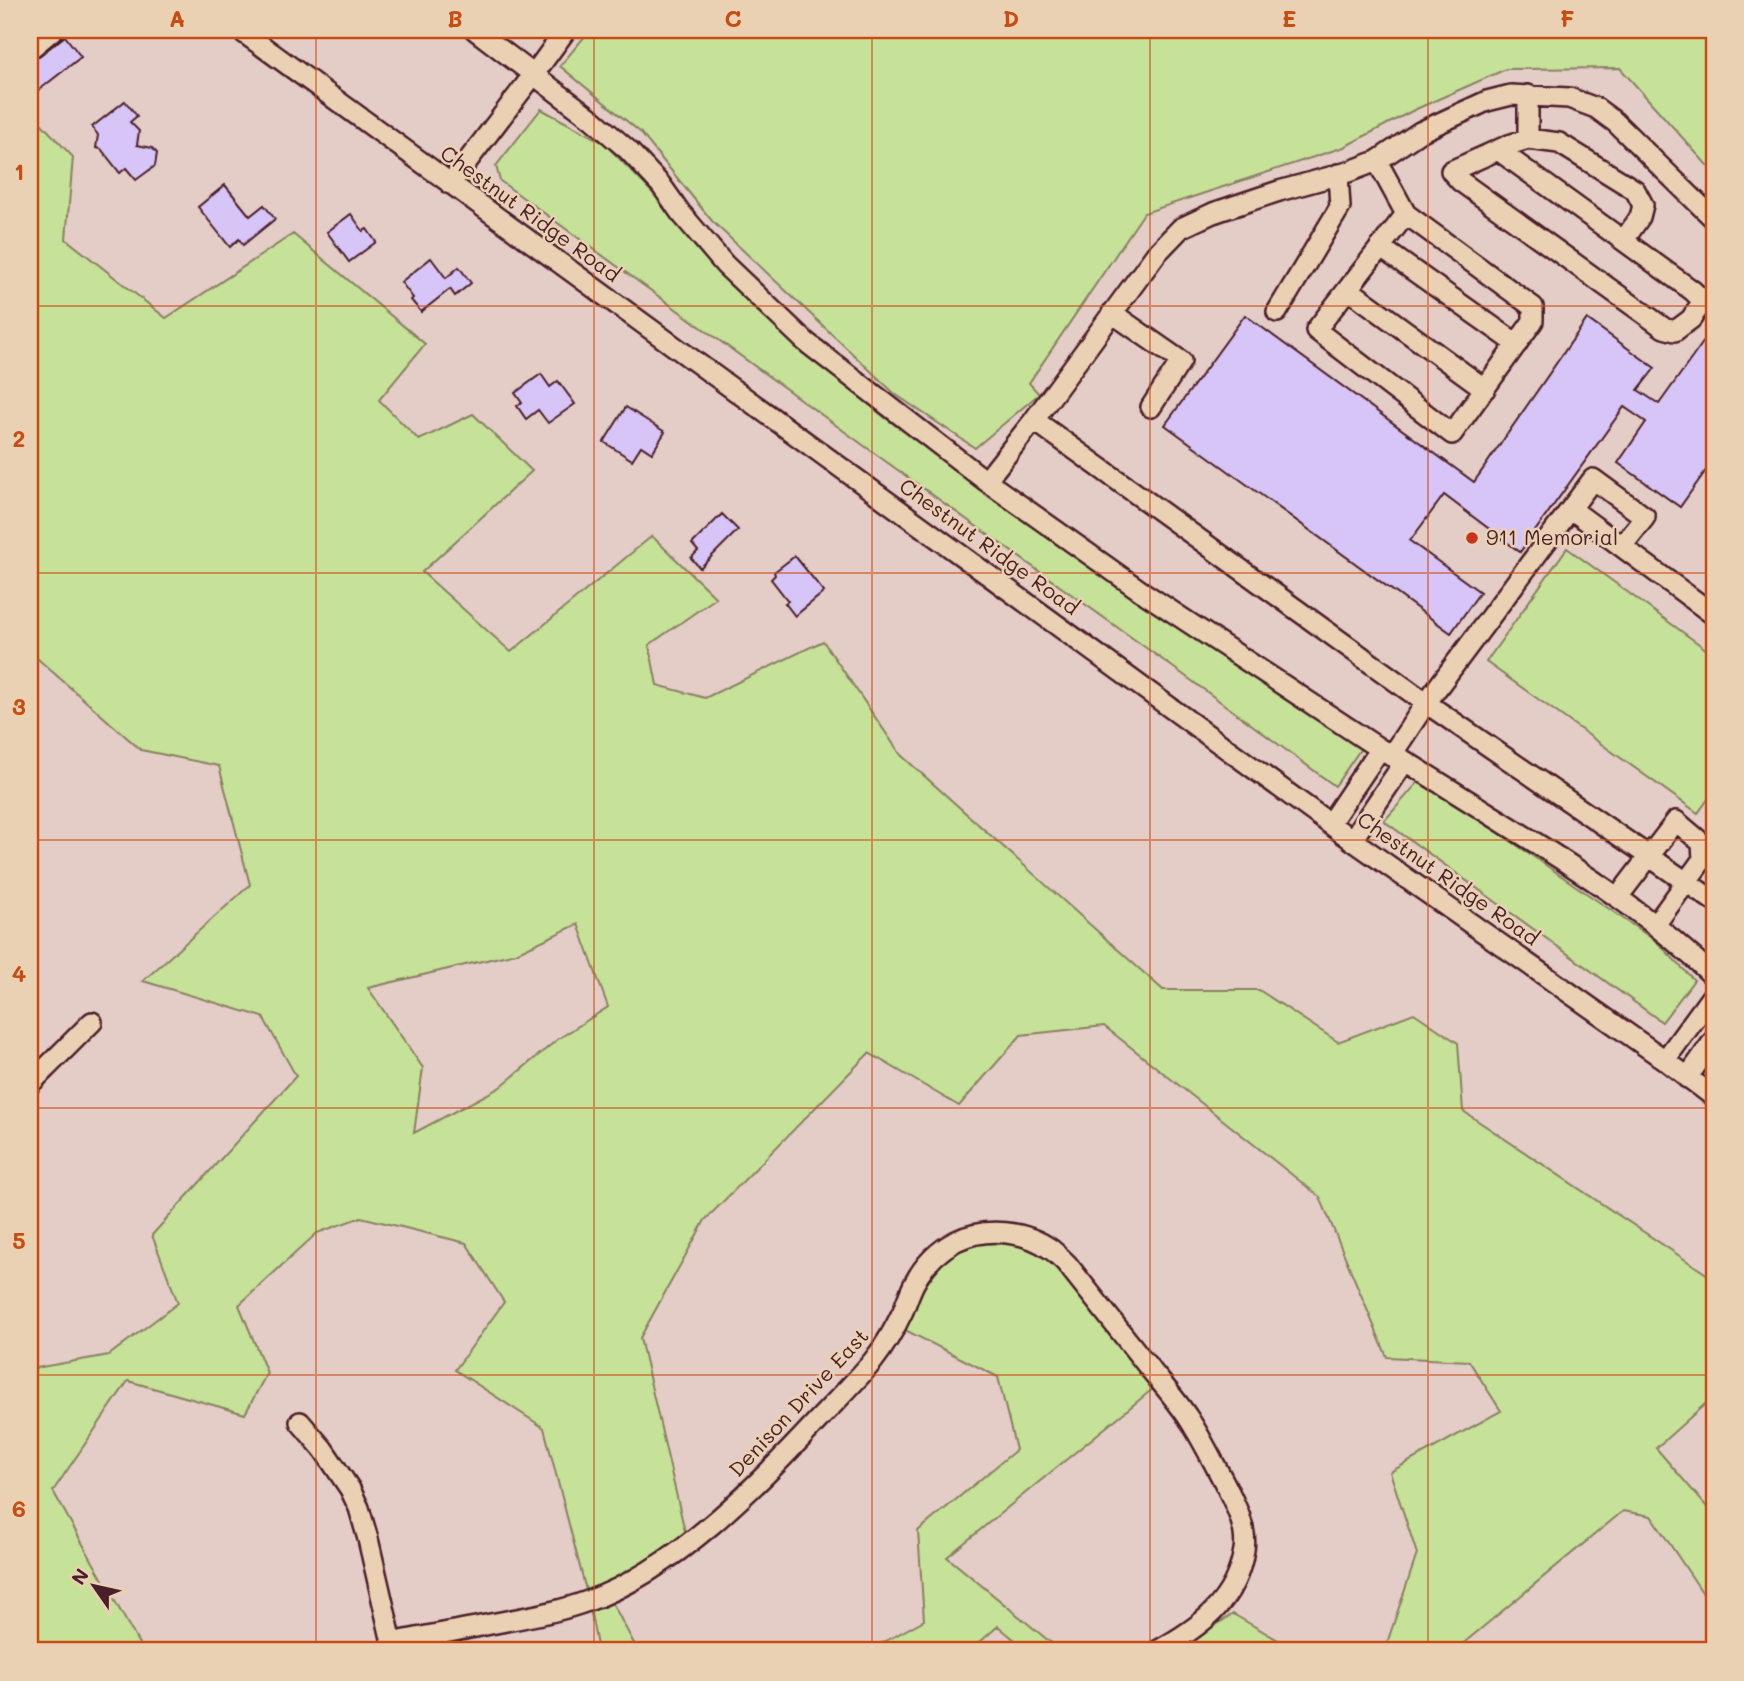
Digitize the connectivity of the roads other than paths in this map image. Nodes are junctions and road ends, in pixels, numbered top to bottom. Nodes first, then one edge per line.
1 (53, 30) edge
2 (240, 30) edge
3 (475, 30) edge
4 (566, 30) edge
5 (30, 49) edge
6 (534, 74) junction
7 (1528, 95) junction
8 (1528, 139) junction
9 (1498, 150) junction
10 (1377, 160) junction
11 (1338, 174) junction
12 (450, 184) junction
13 (1406, 214) junction
14 (1714, 219) edge
15 (1624, 240) junction
16 (1380, 247) junction
17 (1348, 289) junction
18 (1277, 312) dead end
19 (1112, 313) junction
20 (1517, 344) junction
21 (1485, 389) junction
22 (1151, 407) dead end
23 (1034, 420) junction
24 (986, 481) junction
25 (1571, 509) junction
26 (1622, 546) junction
27 (1714, 615) edge
28 (1426, 702) junction
29 (1392, 755) junction
30 (1330, 823) junction
31 (1352, 840) junction
32 (1649, 856) junction
33 (1686, 881) junction
34 (1618, 897) junction
35 (1714, 901) edge
36 (1655, 925) junction
37 (1714, 977) edge
38 (1714, 993) edge
39 (92, 1022) dead end
40 (1714, 1040) edge
41 (1665, 1060) junction
42 (1687, 1077) junction
43 (30, 1084) edge
44 (1714, 1097) edge
45 (300, 1422) dead end
46 (393, 1647) edge
47 (1157, 1651) edge

1 - 5 street
2 - 12 street, Chestnut Ridge Road
3 - 6 street
4 - 6 street
6 - 12 street
6 - 24 street
7 - 8 street
7 - 10 street
7 - 14 street
8 - 9 street
8 - 15 street
9 - 15 street
9 - 15 street
10 - 11 street
10 - 13 street
11 - 18 street
11 - 19 street
12 - 30 street, Chestnut Ridge Road
13 - 16 street
13 - 20 street
16 - 17 street
16 - 20 street
17 - 21 street
17 - 21 street
19 - 22 street
19 - 23 street
20 - 21 street
23 - 24 street
23 - 28 street
24 - 29 street
25 - 26 street
25 - 26 street
25 - 28 street
26 - 27 street
28 - 29 street
28 - 32 street
29 - 30 street
29 - 31 street
29 - 34 street
30 - 31 street, Chestnut Ridge Road
31 - 41 street, Chestnut Ridge Road
32 - 33 street
32 - 33 street
32 - 34 street
33 - 35 street
33 - 36 street
34 - 36 street
36 - 37 street
38 - 41 street
39 - 43 street
40 - 42 street
41 - 42 street, Chestnut Ridge Road
42 - 44 street, Chestnut Ridge Road
45 - 46 street
46 - 47 street, Denison Drive East

